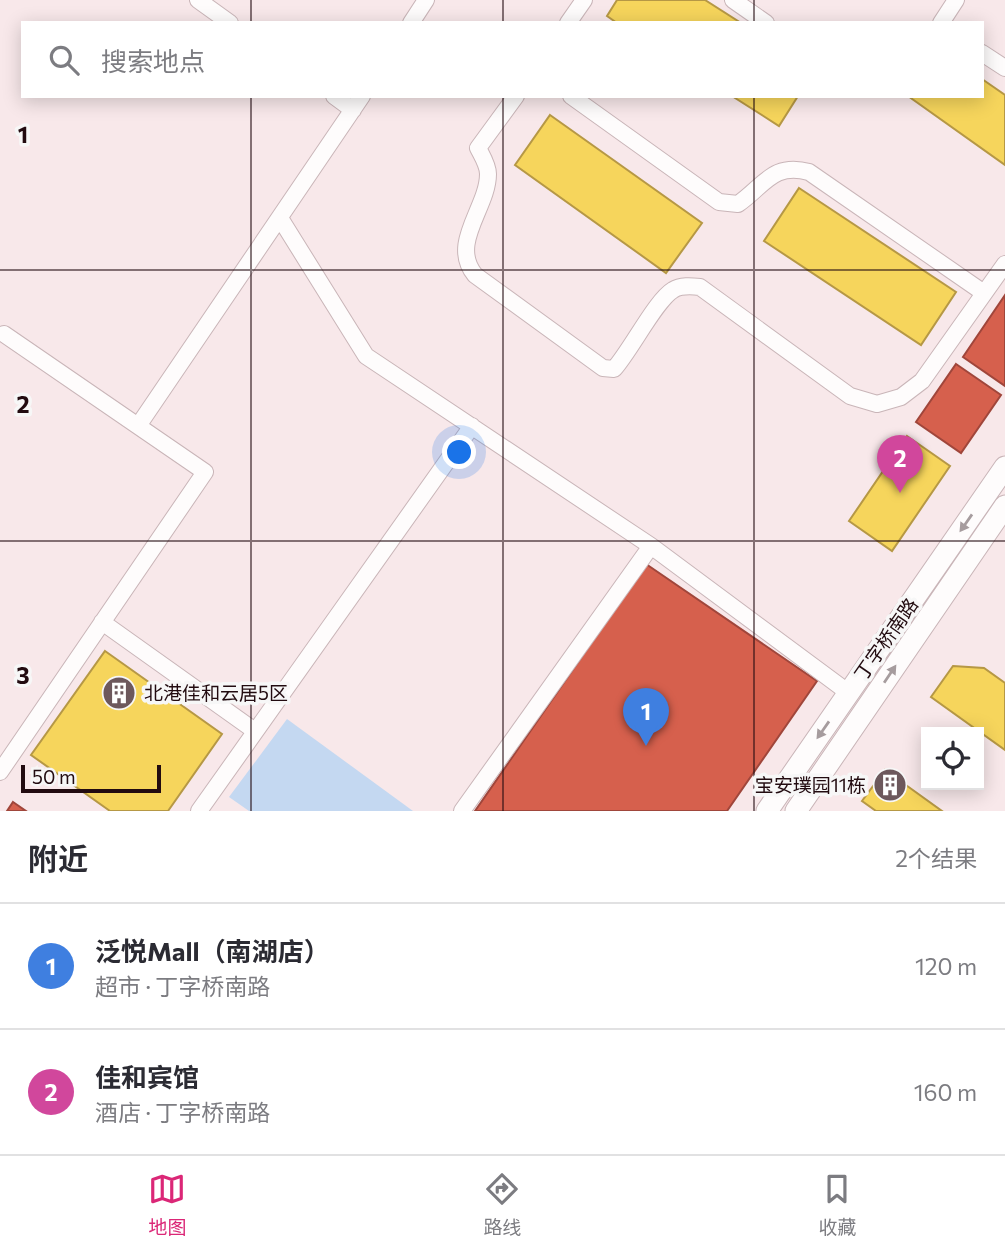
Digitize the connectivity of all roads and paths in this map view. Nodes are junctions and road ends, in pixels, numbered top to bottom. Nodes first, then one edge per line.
1 (198, 0) edge
2 (426, 0) edge
3 (584, 0) edge
4 (733, 0) edge
5 (956, 0) edge
6 (227, 21) edge
7 (412, 21) edge
8 (569, 21) edge
9 (763, 21) edge
10 (943, 21) edge
11 (984, 53) edge
12 (1005, 68) edge
13 (341, 98) edge
14 (515, 98) edge
15 (574, 98) edge
16 (358, 103) edge
17 (280, 218) junction
18 (1004, 269) edge
19 (984, 293) junction
20 (3, 335) edge
21 (138, 425) junction
22 (472, 426) junction
23 (1005, 467) edge
24 (1005, 506) edge
25 (651, 546) junction
26 (102, 622) junction
27 (849, 693) junction
28 (255, 731) junction
29 (0, 772) edge
30 (199, 811) edge
31 (462, 811) edge
32 (767, 811) edge
33 (796, 811) edge

1 - 6 street
2 - 7 street
3 - 8 street
4 - 9 street
5 - 10 street
11 - 12 street
13 - 16 street
14 - 19 street
15 - 19 street
16 - 17 street
17 - 21 street
17 - 22 street
18 - 19 street
20 - 21 street
21 - 26 street
22 - 25 street
22 - 28 street
23 -> 27 main road, 丁字桥南路
33 -> 24 main road, 丁字桥南路
25 - 27 street
25 - 31 street
26 - 28 street
26 - 29 street
27 -> 32 main road, 丁字桥南路
28 - 30 street

